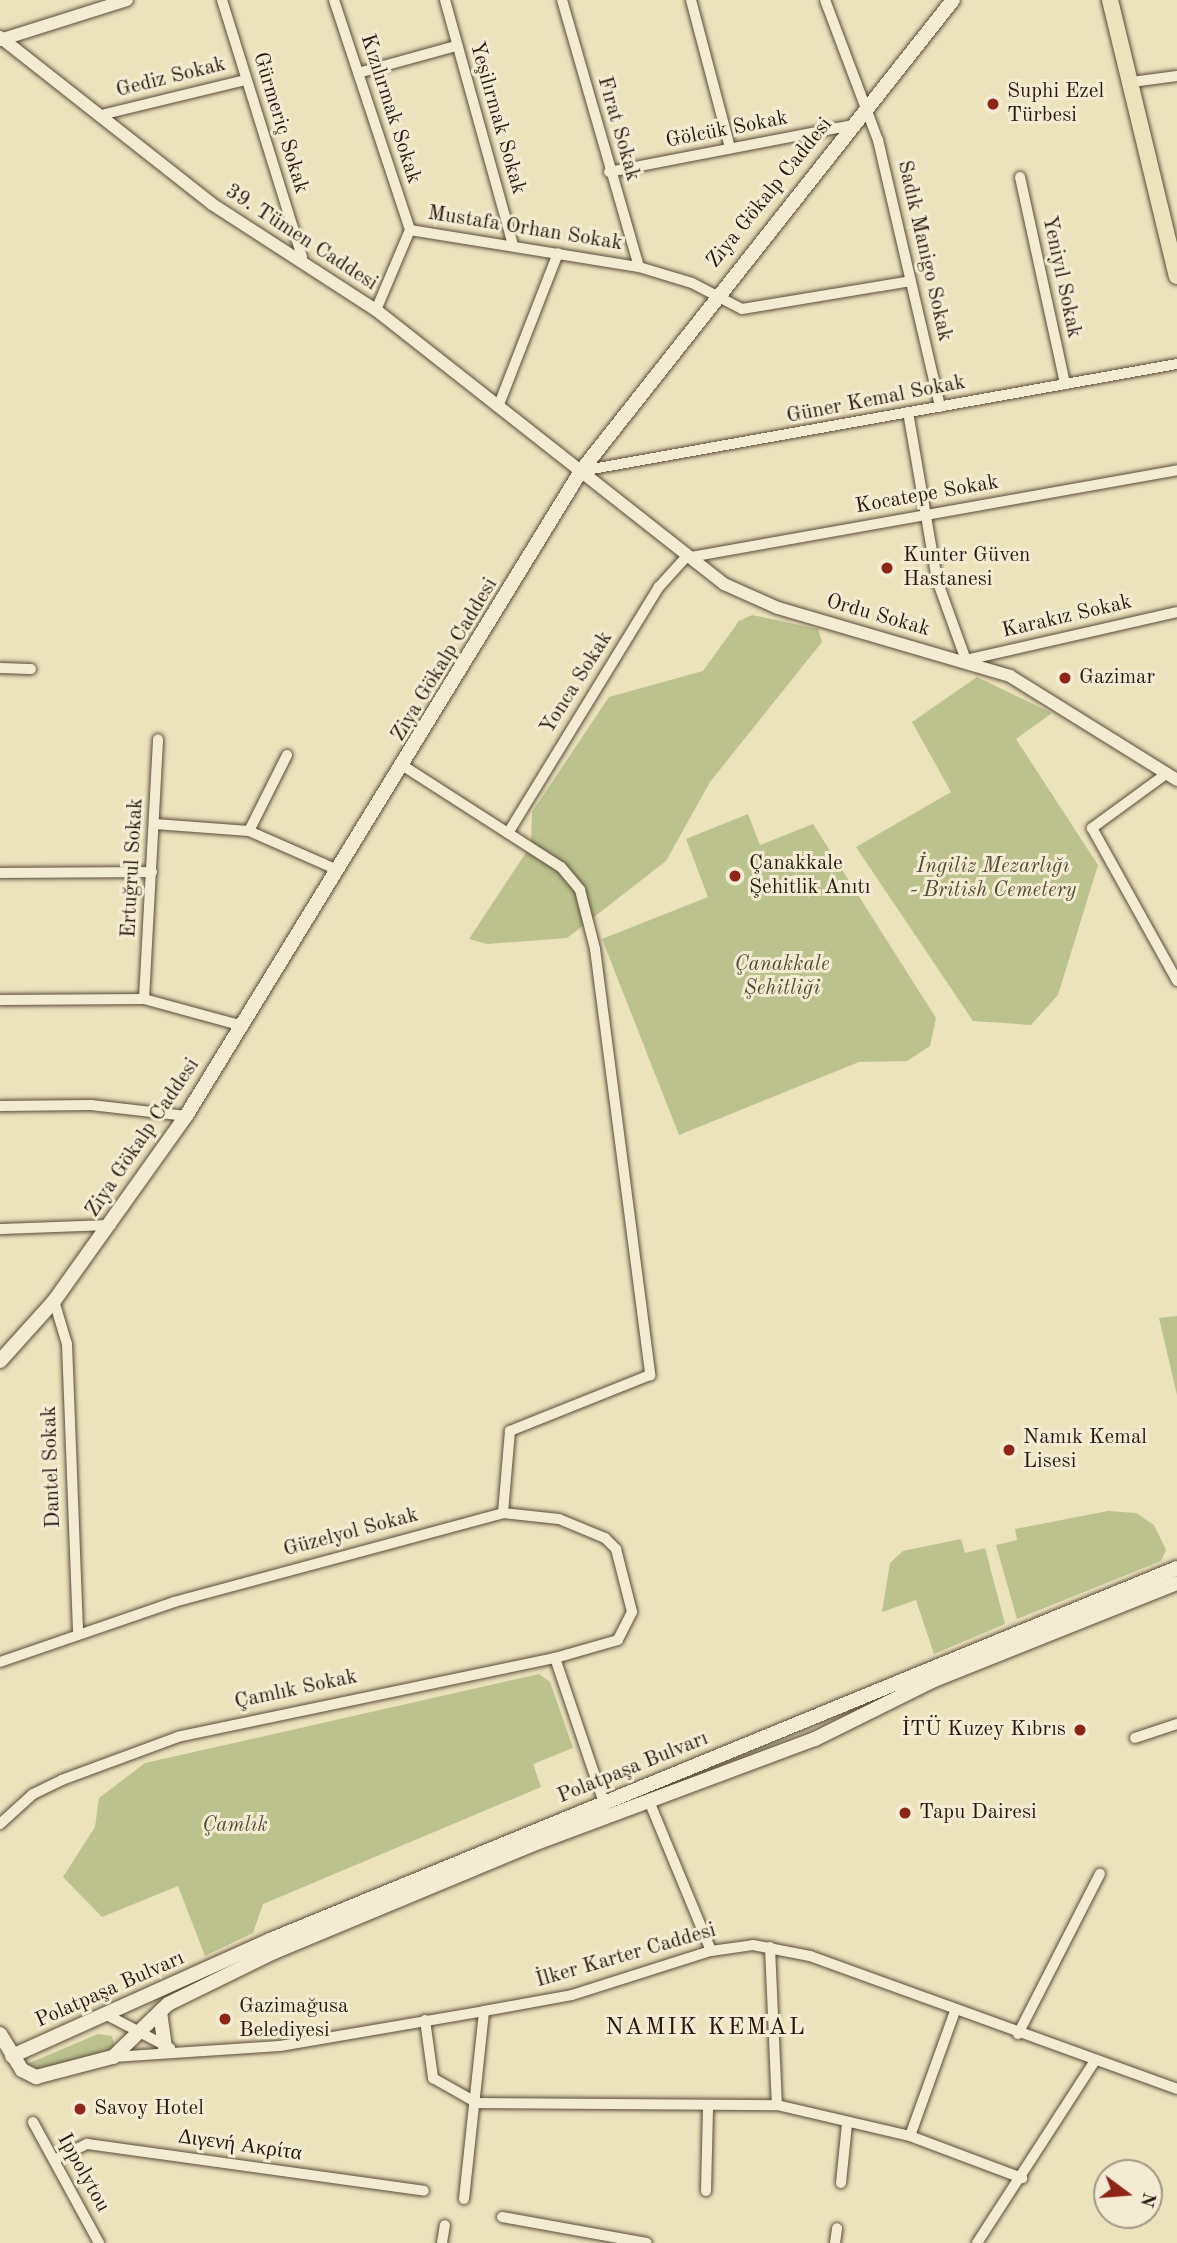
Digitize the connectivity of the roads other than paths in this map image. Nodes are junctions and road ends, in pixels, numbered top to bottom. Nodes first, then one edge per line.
1 (127, 0) edge
2 (222, 0) edge
3 (334, 0) edge
4 (444, 0) edge
5 (562, 0) edge
6 (691, 0) edge
7 (825, 0) edge
8 (953, 0) edge
9 (1110, 0) edge
10 (1, 39) edge
11 (456, 46) junction
12 (358, 73) junction
13 (1177, 76) edge
14 (246, 80) junction
15 (1132, 82) junction
16 (865, 106) junction
17 (105, 114) junction
18 (852, 125) junction
19 (730, 149) junction
20 (609, 172) junction
21 (1020, 177) dead end
22 (410, 230) junction
23 (513, 245) junction
24 (558, 253) junction
25 (302, 257) junction
26 (639, 267) junction
27 (1177, 276) edge
28 (911, 281) junction
29 (715, 296) junction
30 (376, 310) junction
31 (1177, 364) edge
32 (1065, 384) junction
33 (498, 407) junction
34 (940, 407) junction
35 (908, 412) junction
36 (1177, 470) edge
37 (581, 471) junction
38 (924, 514) junction
39 (685, 558) junction
40 (1177, 612) edge
41 (966, 660) junction
42 (0, 668) edge
43 (31, 669) dead end
44 (158, 739) dead end
45 (287, 755) dead end
46 (405, 767) junction
47 (1172, 777) edge
48 (155, 824) junction
49 (249, 831) junction
50 (508, 833) junction
51 (338, 870) junction
52 (152, 872) junction
53 (0, 873) edge
54 (1176, 978) edge
55 (145, 999) junction
56 (0, 1000) edge
57 (243, 1026) junction
58 (0, 1106) edge
59 (186, 1116) junction
60 (111, 1225) junction
61 (0, 1229) edge
62 (54, 1301) junction
63 (0, 1361) edge
64 (503, 1513) junction
65 (1177, 1568) edge
66 (1177, 1583) edge
67 (78, 1634) junction
68 (618, 1640) joint
69 (555, 1658) junction
70 (0, 1662) edge
71 (930, 1675) junction
72 (1177, 1724) edge
73 (1135, 1738) dead end
74 (649, 1801) junction
75 (604, 1803) junction
76 (0, 1824) edge
77 (1100, 1874) dead end
78 (770, 1947) junction
79 (711, 1951) junction
80 (484, 2011) junction
81 (955, 2011) junction
82 (160, 2012) junction
83 (109, 2015) junction
84 (425, 2020) junction
85 (0, 2034) edge
86 (1018, 2034) junction
87 (137, 2035) junction
88 (165, 2047) junction
89 (12, 2056) junction
90 (190, 2056) junction
91 (113, 2057) junction
92 (1094, 2062) junction
93 (1177, 2089) edge
94 (477, 2103) junction
95 (777, 2105) junction
96 (708, 2108) junction
97 (33, 2122) dead end
98 (847, 2124) junction
99 (910, 2136) junction
100 (54, 2160) junction
101 (1022, 2178) junction
102 (841, 2183) dead end
103 (424, 2191) dead end
104 (706, 2191) dead end
105 (464, 2199) dead end
106 (502, 2217) dead end
107 (445, 2225) dead end
108 (837, 2228) dead end
109 (99, 2243) edge
110 (442, 2243) edge
111 (647, 2243) edge
112 (835, 2243) edge
113 (977, 2243) edge

1 - 10 street
2 - 14 street, Gürmeriç Sokak
3 - 12 street, Kızılırmak Sokak
4 - 11 street, Yeşilırmak Sokak
5 - 20 street, Fırat Sokak
6 - 19 street
7 - 16 street, Sadık Manigo Sokak
8 - 16 main road, Ziya Gökalp Caddesi
9 - 15 main road
10 - 17 street, 39. Tümen Caddesi
11 - 12 street
11 - 23 street, Yeşilırmak Sokak
12 - 22 street, Kızılırmak Sokak
13 - 15 street
14 - 17 street, Gediz Sokak
14 - 25 street, Gürmeriç Sokak
15 - 27 main road
16 - 18 main road, Ziya Gökalp Caddesi
16 - 28 street, Sadık Manigo Sokak
17 - 25 street, 39. Tümen Caddesi
18 - 19 street, Gölcük Sokak
18 - 29 main road, Ziya Gökalp Caddesi
19 - 20 street, Gölcük Sokak
20 - 26 street, Fırat Sokak
21 - 32 street, Yeniyıl Sokak
22 - 23 street, Mustafa Orhan Sokak
22 - 30 street, Mustafa Orhan Sokak
23 - 24 street, Mustafa Orhan Sokak
24 - 26 street, Mustafa Orhan Sokak
24 - 33 street
25 - 30 street, 39. Tümen Caddesi
26 - 29 street, Mustafa Orhan Sokak
28 - 29 street, Mustafa Orhan Sokak
28 - 34 street, Sadık Manigo Sokak
29 - 37 main road, Ziya Gökalp Caddesi
30 - 33 street, 39. Tümen Caddesi
31 - 32 street, Güner Kemal Sokak
32 - 34 street, Güner Kemal Sokak
33 - 37 street, 39. Tümen Caddesi
34 - 35 street, Güner Kemal Sokak
35 - 37 street, Güner Kemal Sokak
35 - 38 street
36 - 38 street, Kocatepe Sokak
37 - 39 street, Ordu Sokak
37 - 46 main road, Ziya Gökalp Caddesi
38 - 39 street, Kocatepe Sokak
38 - 41 street
39 - 41 street, Ordu Sokak
39 - 50 street, Yonca Sokak
40 - 41 street, Karakız Sokak
41 - 47 street, Ordu Sokak
42 - 43 street
44 - 48 street, Ertuğrul Sokak
45 - 49 street
46 - 50 street
46 - 51 main road, Ziya Gökalp Caddesi
47 - 54 street
48 - 49 street
48 - 52 street, Ertuğrul Sokak
49 - 51 street
50 - 64 street
51 - 57 main road, Ziya Gökalp Caddesi
52 - 53 street
52 - 55 street, Ertuğrul Sokak
55 - 56 street
55 - 57 street
57 - 59 main road, Ziya Gökalp Caddesi
58 - 59 street
59 - 60 main road, Ziya Gökalp Caddesi
60 - 61 street
60 - 62 main road, Ziya Gökalp Caddesi
62 - 63 main road, Ziya Gökalp Caddesi
62 - 67 street, Dantel Sokak
64 - 67 street, Güzelyol Sokak
64 - 68 street, Güzelyol Sokak
65 - 71 main road, Polatpaşa Bulvarı
66 - 71 main road, Polatpaşa Bulvarı
67 - 70 street, Güzelyol Sokak
68 - 69 street, Çamlık Sokak
69 - 75 street
69 - 76 street, Çamlık Sokak
71 - 74 main road, Polatpaşa Bulvarı
71 - 75 main road, Polatpaşa Bulvarı
72 - 73 street
74 - 79 street
74 - 82 main road, Polatpaşa Bulvarı
75 - 83 main road, Polatpaşa Bulvarı
77 - 86 street
78 - 79 street, İlker Karter Caddesi
78 - 81 street, İlker Karter Caddesi
78 - 95 street
79 - 80 street, İlker Karter Caddesi
80 - 84 street, İlker Karter Caddesi
80 - 94 street
81 - 86 street, İlker Karter Caddesi
81 - 99 street
82 - 87 main road, Polatpaşa Bulvarı
82 - 88 main road
83 - 87 street, İlker Karter Caddesi
83 - 89 main road, Polatpaşa Bulvarı
84 - 90 street, İlker Karter Caddesi
84 - 94 street
85 - 89 main road
86 - 92 street, İlker Karter Caddesi
87 - 88 street, İlker Karter Caddesi
87 - 91 main road, Polatpaşa Bulvarı
88 - 90 street, İlker Karter Caddesi
89 - 91 main road, Polatpaşa Bulvarı
90 - 91 street, İlker Karter Caddesi
92 - 93 street, İlker Karter Caddesi
92 - 101 street
94 - 96 street
94 - 105 street
95 - 96 street
95 - 98 street
96 - 104 street
97 - 100 street, Ippolytou
98 - 99 street
98 - 102 street
99 - 101 street
100 - 103 street, Διγενή Ακρίτα
100 - 109 street, Ippolytou
101 - 113 street
106 - 111 street
107 - 110 street
108 - 112 street

